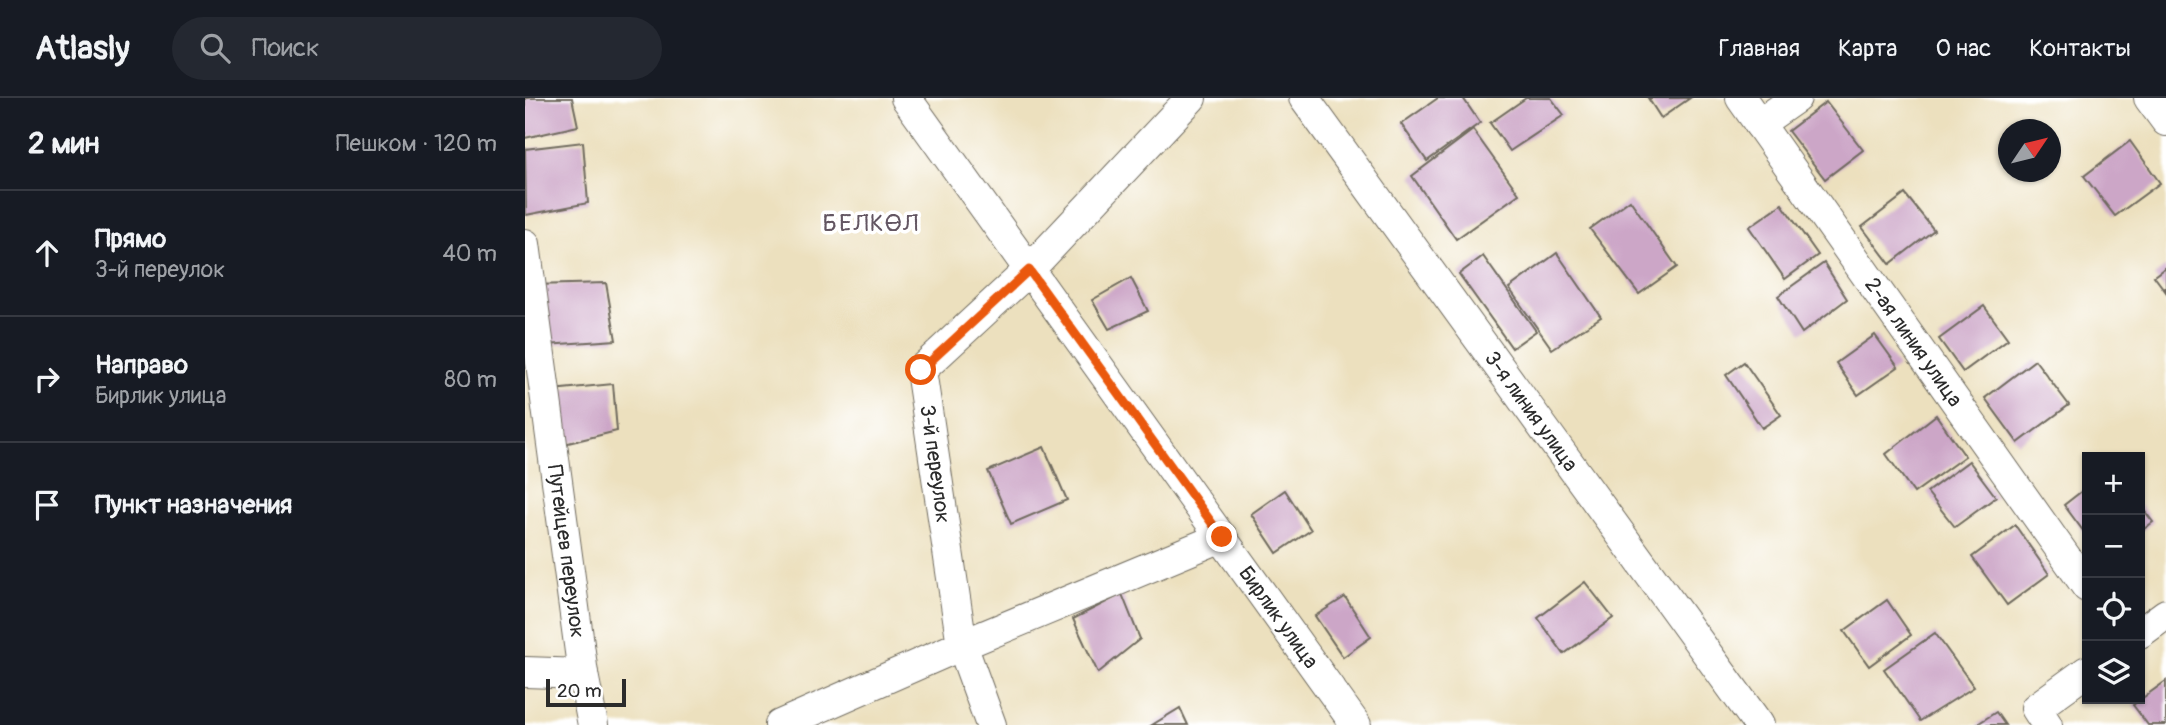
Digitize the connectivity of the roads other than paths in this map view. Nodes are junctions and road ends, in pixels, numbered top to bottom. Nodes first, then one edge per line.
1 (906, 98) edge
2 (1191, 98) edge
3 (1304, 98) edge
4 (1741, 98) edge
5 (1796, 98) edge
6 (2149, 98) edge
7 (2166, 121) edge
8 (1759, 124) junction
9 (525, 244) edge
10 (1029, 270) junction
11 (1222, 537) junction
12 (2082, 580) edge
13 (2166, 614) edge
14 (2145, 630) edge
15 (962, 645) junction
16 (525, 672) edge
17 (583, 674) junction
18 (2082, 675) edge
19 (593, 725) edge
20 (780, 725) edge
21 (992, 725) edge
22 (1356, 725) edge
23 (1759, 725) edge
24 (2047, 725) edge

1 - 10 street, Бирлик улица
2 - 10 street, 3-й переулок
3 - 23 street, 3-я линия улица
4 - 8 street, 2-ая линия улица
5 - 8 street
6 - 7 street
8 - 12 street, 2-ая линия улица
9 - 17 street, Путейцев переулок
10 - 11 street, Бирлик улица
10 - 15 street, 3-й переулок
11 - 15 street
11 - 22 street, Бирлик улица
13 - 14 street
15 - 20 street
15 - 21 street, 3-й переулок
16 - 17 street
17 - 19 street, Путейцев переулок
18 - 24 street

